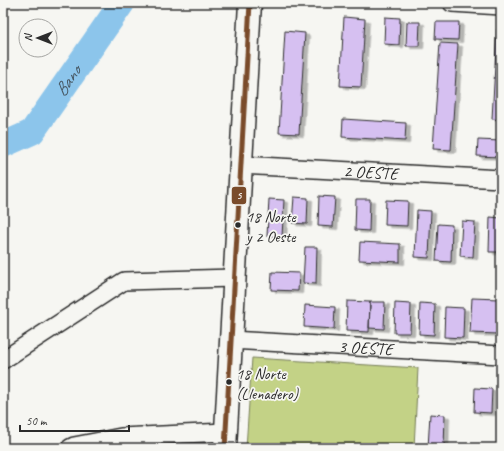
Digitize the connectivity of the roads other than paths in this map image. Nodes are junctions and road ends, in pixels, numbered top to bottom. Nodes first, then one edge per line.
1 (250, 3) edge
2 (452, 3) edge
3 (501, 6) edge
4 (240, 165) junction
5 (501, 179) edge
6 (234, 278) junction
7 (230, 340) junction
8 (501, 355) edge
9 (3, 360) edge
10 (225, 440) edge
11 (70, 448) edge

1 - 4 main road
2 - 3 street
4 - 5 street, 2 OESTE
4 - 6 main road
6 - 7 main road
6 - 9 street
7 - 8 street, 3 OESTE
7 - 10 main road
10 - 11 street

